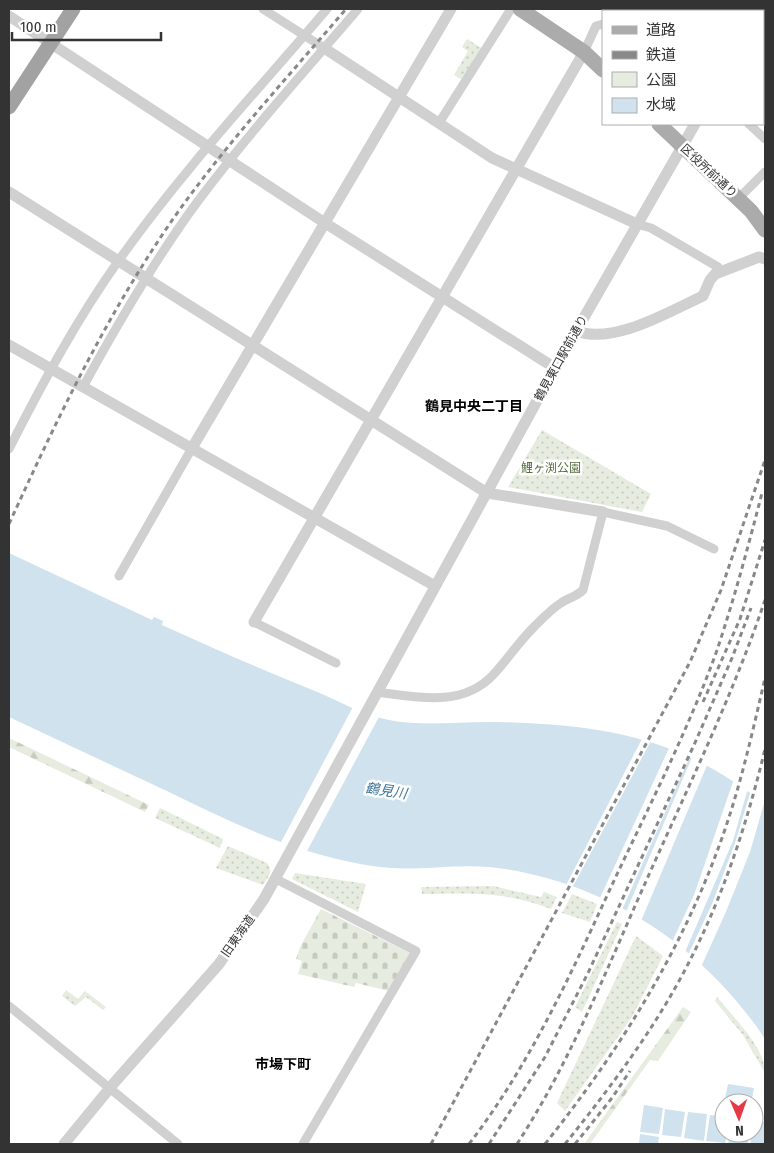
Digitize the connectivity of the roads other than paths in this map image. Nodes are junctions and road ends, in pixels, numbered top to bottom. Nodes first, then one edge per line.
1 (73, 9) edge
2 (263, 9) edge
3 (327, 9) edge
4 (358, 9) edge
5 (451, 9) edge
6 (511, 9) edge
7 (520, 9) edge
8 (9, 16) edge
9 (602, 24) edge
10 (304, 36) junction
11 (50, 43) junction
12 (324, 48) junction
13 (584, 52) junction
14 (602, 69) edge
15 (398, 98) junction
16 (9, 107) edge
17 (439, 123) junction
18 (660, 125) edge
19 (694, 125) edge
20 (750, 125) edge
21 (765, 139) edge
22 (681, 145) junction
23 (208, 146) junction
24 (230, 160) junction
25 (515, 168) junction
26 (765, 172) edge
27 (9, 192) edge
28 (738, 199) junction
29 (325, 223) junction
30 (637, 224) junction
31 (763, 224) edge
32 (765, 259) edge
33 (119, 260) junction
34 (720, 272) junction
35 (147, 278) junction
36 (441, 297) junction
37 (576, 331) junction
38 (9, 345) edge
39 (253, 345) junction
40 (555, 368) junction
41 (50, 369) junction
42 (83, 387) junction
43 (371, 418) junction
44 (192, 448) junction
45 (9, 449) edge
46 (487, 493) junction
47 (603, 512) junction
48 (314, 518) junction
49 (714, 549) dead end
50 (119, 576) dead end
51 (435, 586) junction
52 (254, 622) joint
53 (336, 664) dead end
54 (375, 696) junction
55 (276, 879) junction
56 (9, 1006) edge
57 (109, 1089) junction
58 (64, 1144) edge
59 (178, 1144) edge
60 (303, 1144) edge

1 - 11 highway
2 - 10 street
3 - 10 street
4 - 12 street
5 - 15 street
6 - 17 street
7 - 13 main road
8 - 11 street
9 - 13 street
10 - 12 street
10 - 23 street
11 - 16 highway
11 - 23 street
12 - 15 street
12 - 24 street
13 - 14 main road
13 - 25 street
15 - 17 street
15 - 29 street
17 - 25 street
18 - 22 main road, 区役所前通り
19 - 22 street, 鶴見東口駅前通り
20 - 21 street
22 - 28 main road, 区役所前通り
22 - 30 street, 鶴見東口駅前通り
23 - 24 street
23 - 33 street
24 - 29 street
24 - 35 street
25 - 30 street
25 - 36 street
26 - 28 street
27 - 33 street
28 - 31 main road, 区役所前通り
29 - 36 street
29 - 39 street
30 - 34 street
30 - 37 street, 鶴見東口駅前通り
32 - 34 street
33 - 35 street
33 - 41 street
34 - 37 street
35 - 39 street
35 - 42 street
36 - 40 street
36 - 43 street
37 - 40 street, 鶴見東口駅前通り
38 - 41 street
39 - 43 street
39 - 44 street
40 - 46 street, 鶴見東口駅前通り
41 - 42 street
41 - 45 street
42 - 44 street
43 - 46 street
43 - 48 street
44 - 48 street
44 - 50 street
46 - 47 street
46 - 51 street, 鶴見東口駅前通り
47 - 49 street
47 - 54 street
48 - 51 street
48 - 52 street
51 - 54 street, 鶴見東口駅前通り
52 - 53 street
54 - 55 street, 旧東海道
55 - 57 street, 旧東海道
55 - 60 street
56 - 57 street
57 - 58 street, 旧東海道
57 - 59 street

